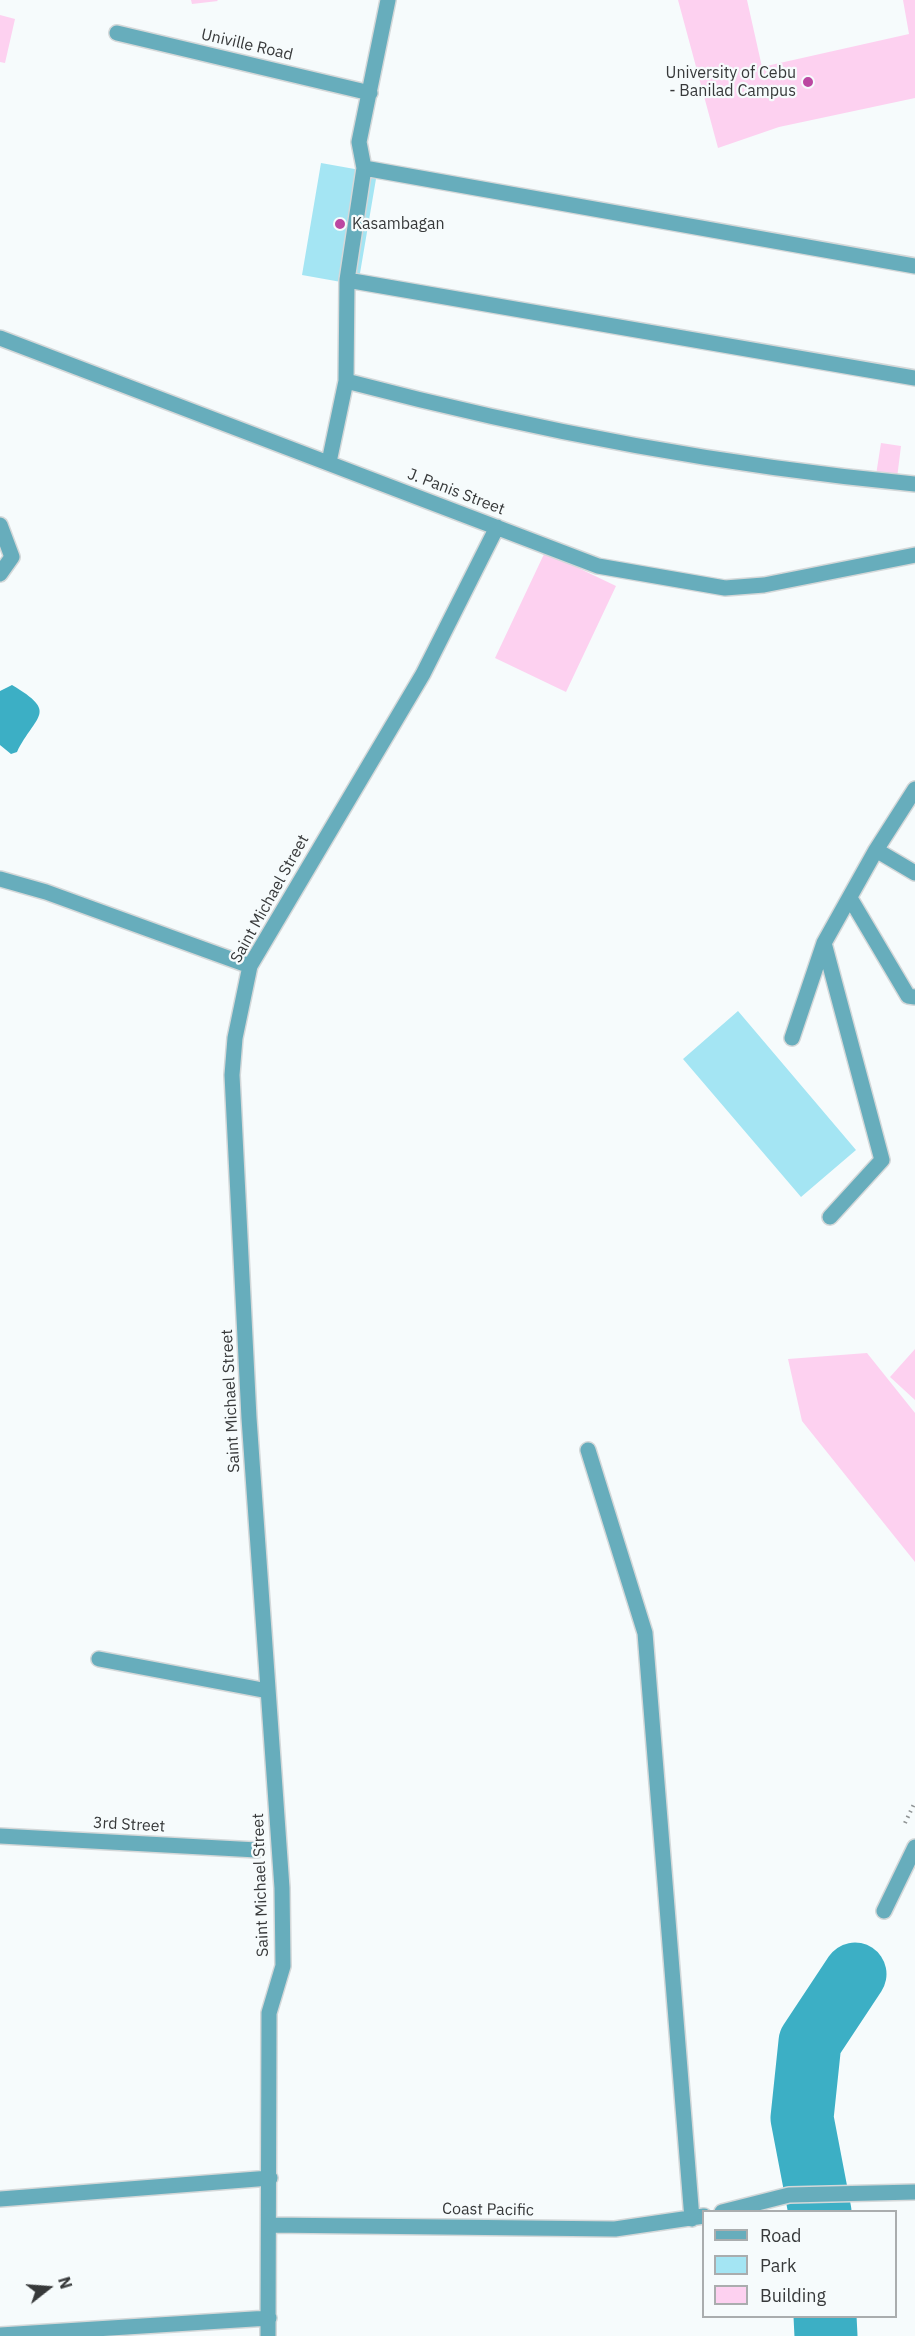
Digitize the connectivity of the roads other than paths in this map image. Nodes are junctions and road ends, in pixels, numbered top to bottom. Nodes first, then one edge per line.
1 (388, 0) edge
2 (117, 33) dead end
3 (370, 93) junction
4 (364, 168) junction
5 (915, 266) edge
6 (347, 280) junction
7 (0, 339) edge
8 (915, 378) edge
9 (346, 381) junction
10 (329, 462) junction
11 (915, 484) edge
12 (0, 525) edge
13 (497, 527) junction
14 (915, 555) edge
15 (0, 574) edge
16 (915, 789) edge
17 (876, 850) junction
18 (915, 873) edge
19 (0, 879) edge
20 (850, 898) junction
21 (824, 944) junction
22 (250, 966) junction
23 (915, 997) edge
24 (792, 1038) dead end
25 (830, 1217) dead end
26 (588, 1450) dead end
27 (99, 1659) dead end
28 (268, 1691) junction
29 (0, 1836) edge
30 (915, 1847) edge
31 (257, 1850) dead end
32 (884, 1911) dead end
33 (270, 2178) junction
34 (915, 2192) edge
35 (0, 2199) edge
36 (726, 2210) edge
37 (698, 2218) edge
38 (270, 2225) junction
39 (269, 2318) junction
40 (0, 2335) edge
41 (268, 2336) edge

1 - 3 street
2 - 3 street, Univille Road
3 - 4 street
4 - 5 street
4 - 6 street
6 - 8 street
6 - 9 street
7 - 10 street, J. Panis Street
9 - 10 street
9 - 11 street
10 - 13 street, J. Panis Street
12 - 15 street
13 - 14 street, J. Panis Street
13 - 22 street, Saint Michael Street
16 - 17 street
17 - 18 street
17 - 20 street
19 - 22 street
20 - 21 street
20 - 23 street
21 - 24 street
21 - 25 street
22 - 28 street, Saint Michael Street
26 - 37 street
27 - 28 street
28 - 33 street, Saint Michael Street
29 - 31 street, 3rd Street
30 - 32 street
33 - 35 street
33 - 38 street, Saint Michael Street
34 - 36 street
37 - 38 street, Coast Pacific
38 - 39 street, Saint Michael Street
39 - 40 street
39 - 41 street, Saint Michael Street

